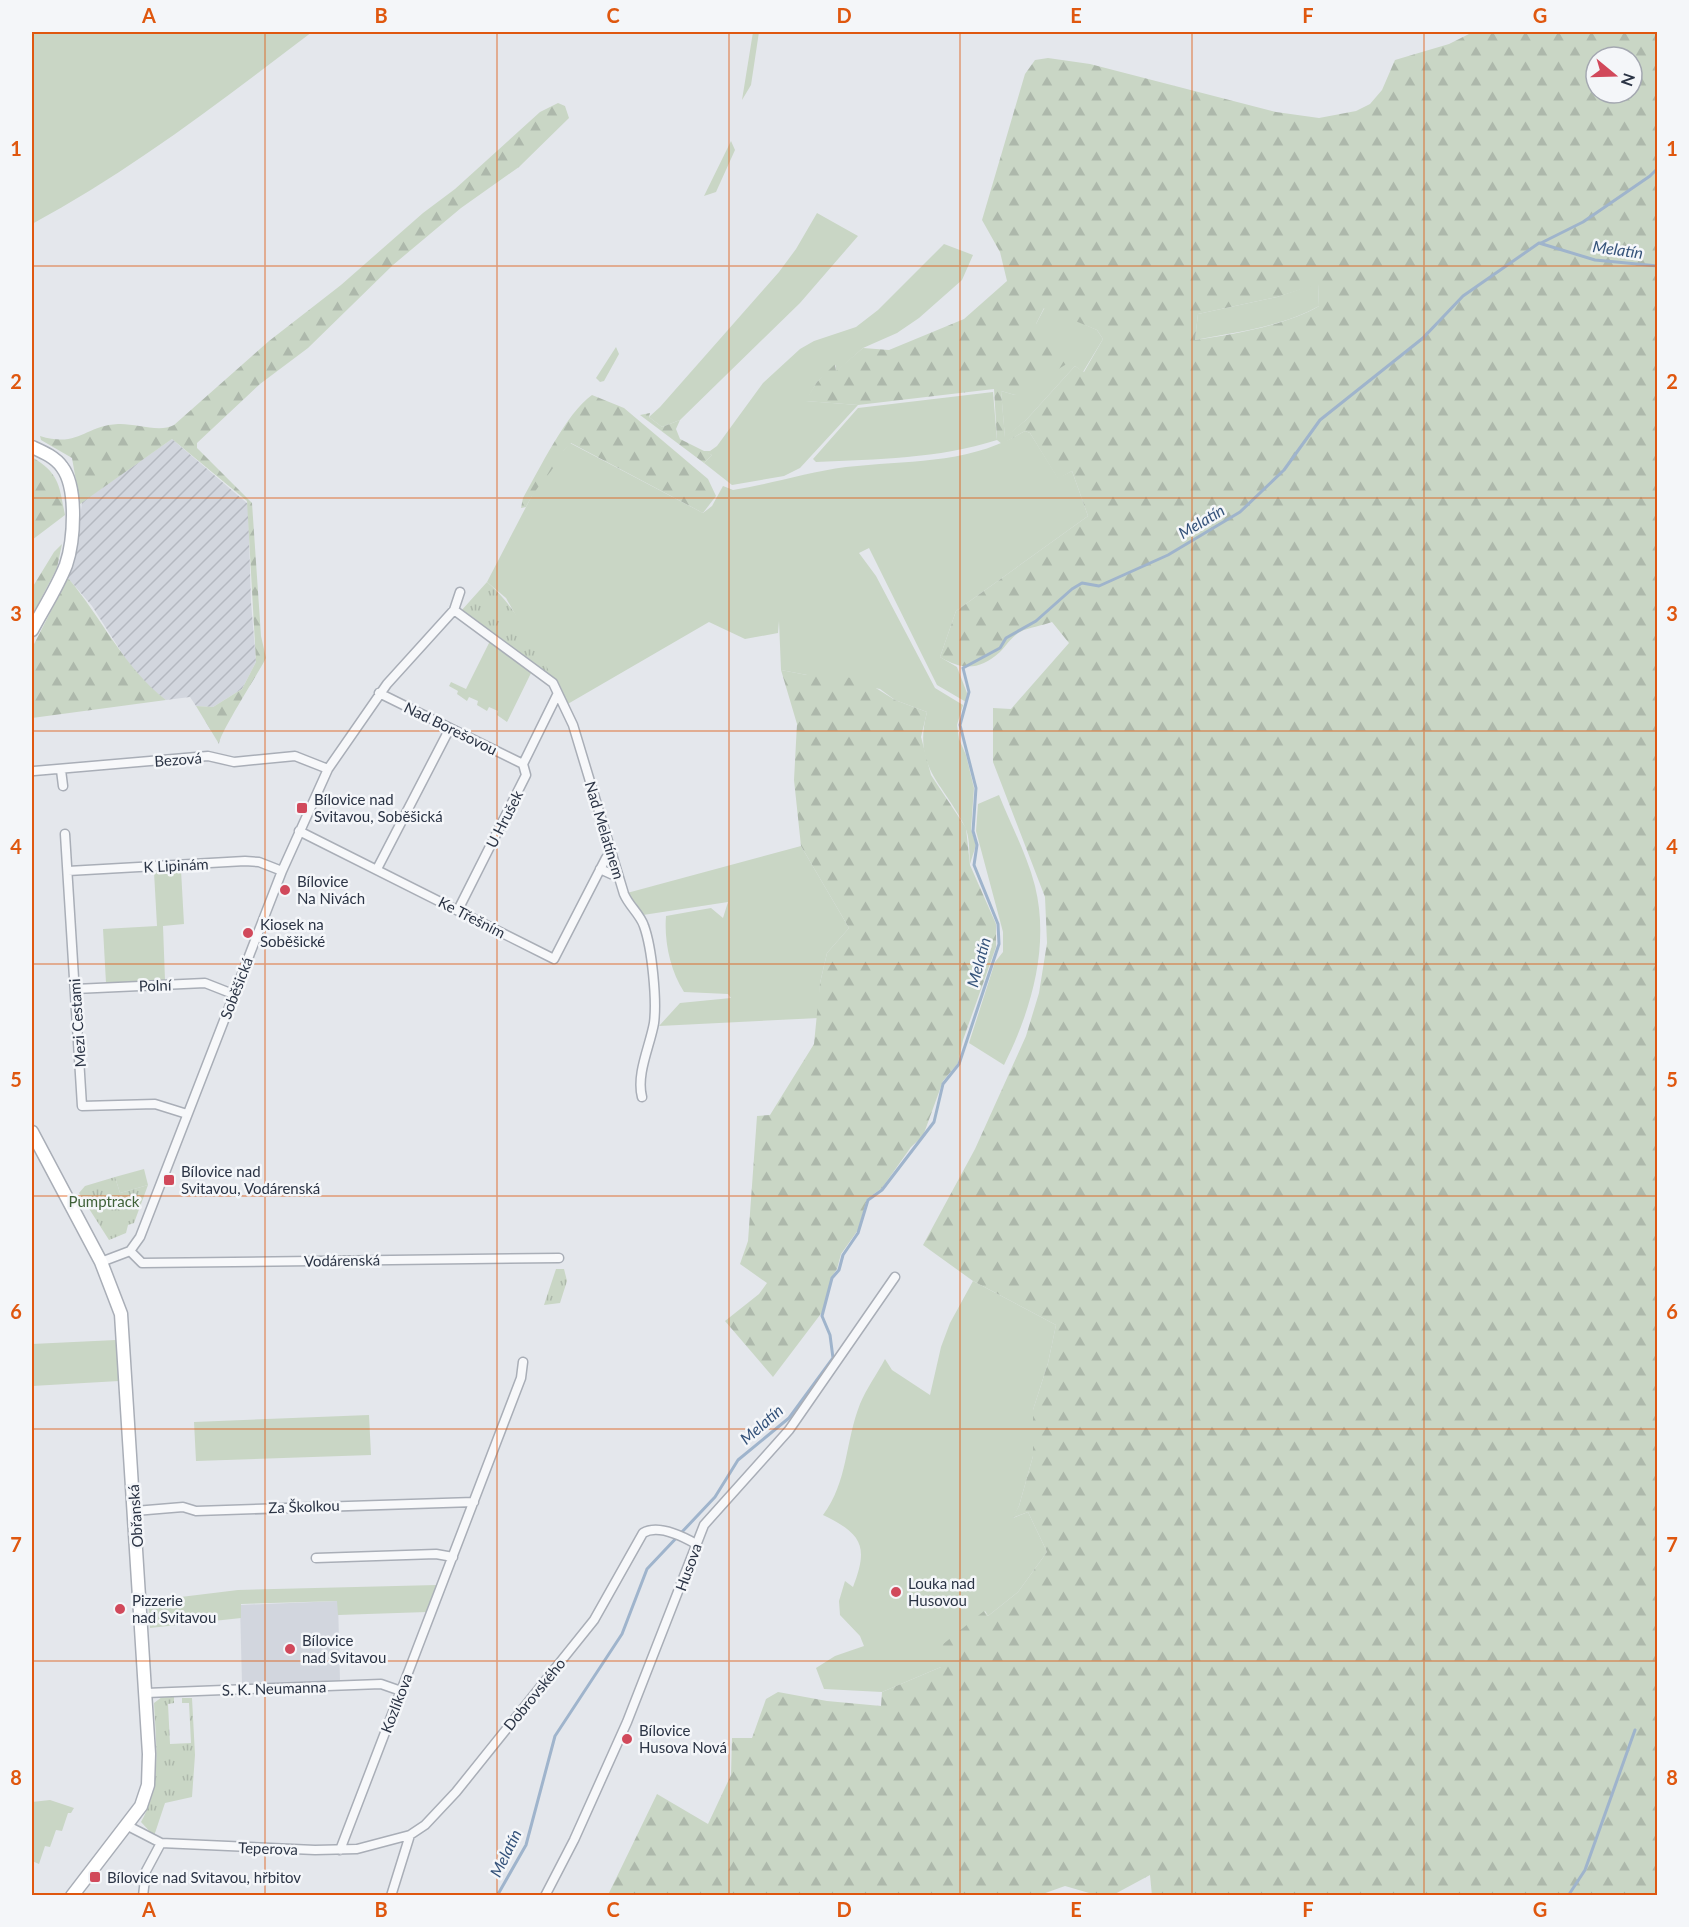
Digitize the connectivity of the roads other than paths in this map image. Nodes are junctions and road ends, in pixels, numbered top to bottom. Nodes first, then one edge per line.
1 (32, 447) edge
2 (460, 592) dead end
3 (454, 610) junction
4 (32, 630) edge
5 (379, 693) junction
6 (557, 695) junction
7 (450, 728) junction
8 (523, 764) junction
9 (328, 769) junction
10 (62, 770) junction
11 (34, 771) dead end
12 (63, 786) dead end
13 (299, 831) junction
14 (65, 834) dead end
15 (606, 858) dead end
16 (377, 869) junction
17 (600, 869) junction
18 (68, 871) junction
19 (282, 871) junction
20 (611, 874) dead end
21 (458, 910) junction
22 (75, 989) junction
23 (233, 994) junction
24 (642, 1097) dead end
25 (187, 1114) junction
26 (32, 1132) edge
27 (130, 1251) junction
28 (559, 1258) dead end
29 (100, 1262) junction
30 (895, 1277) dead end
31 (523, 1362) dead end
32 (474, 1502) junction
33 (135, 1511) junction
34 (696, 1544) junction
35 (453, 1557) junction
36 (316, 1558) dead end
37 (401, 1691) junction
38 (146, 1693) junction
39 (128, 1826) junction
40 (410, 1835) junction
41 (161, 1843) junction
42 (340, 1850) junction
43 (72, 1896) edge
44 (143, 1896) edge
45 (391, 1896) edge
46 (545, 1896) edge

1 - 4 main road
2 - 3 street, Soběšická
3 - 5 street, Soběšická
3 - 6 street, Nad Melatínem
5 - 7 street, Nad Borešovou
5 - 9 street, Soběšická
6 - 8 street, U Hrušek
6 - 24 street, Nad Melatínem
7 - 8 street, Nad Borešovou
7 - 16 street
8 - 21 street, U Hrušek
9 - 10 street, Bezová
9 - 13 street, Soběšická
10 - 11 street, Bezová
10 - 12 street
13 - 16 street, Ke Třešním
13 - 19 street, Soběšická
14 - 18 street, Mezi Cestami
15 - 17 street, Ke Třešním
16 - 21 street, Ke Třešním
17 - 20 street
17 - 21 street, Ke Třešním
18 - 19 street, K Lipinám
18 - 22 street, Mezi Cestami
19 - 23 street, Soběšická
22 - 23 street, Polní
22 - 25 street, Mezi Cestami
23 - 25 street, Soběšická
25 - 27 street, Soběšická
26 - 29 main road, Obřanská
27 - 28 street, Vodárenská
27 - 29 street
29 - 33 main road, Obřanská
30 - 34 street, Husova
31 - 32 street, Kozlíkova
32 - 33 street, Za Školkou
32 - 35 street, Kozlíkova
33 - 38 main road, Obřanská
34 - 40 street, Dobrovského
34 - 46 street, Husova
35 - 36 street
35 - 37 street, Kozlíkova
37 - 38 street, S. K. Neumanna
37 - 42 street, Kozlíkova
38 - 39 main road, Obřanská
39 - 41 street, Teperova
39 - 43 main road, Obřanská
40 - 42 street, Teperova
40 - 45 street
41 - 42 street, Teperova
41 - 44 street

